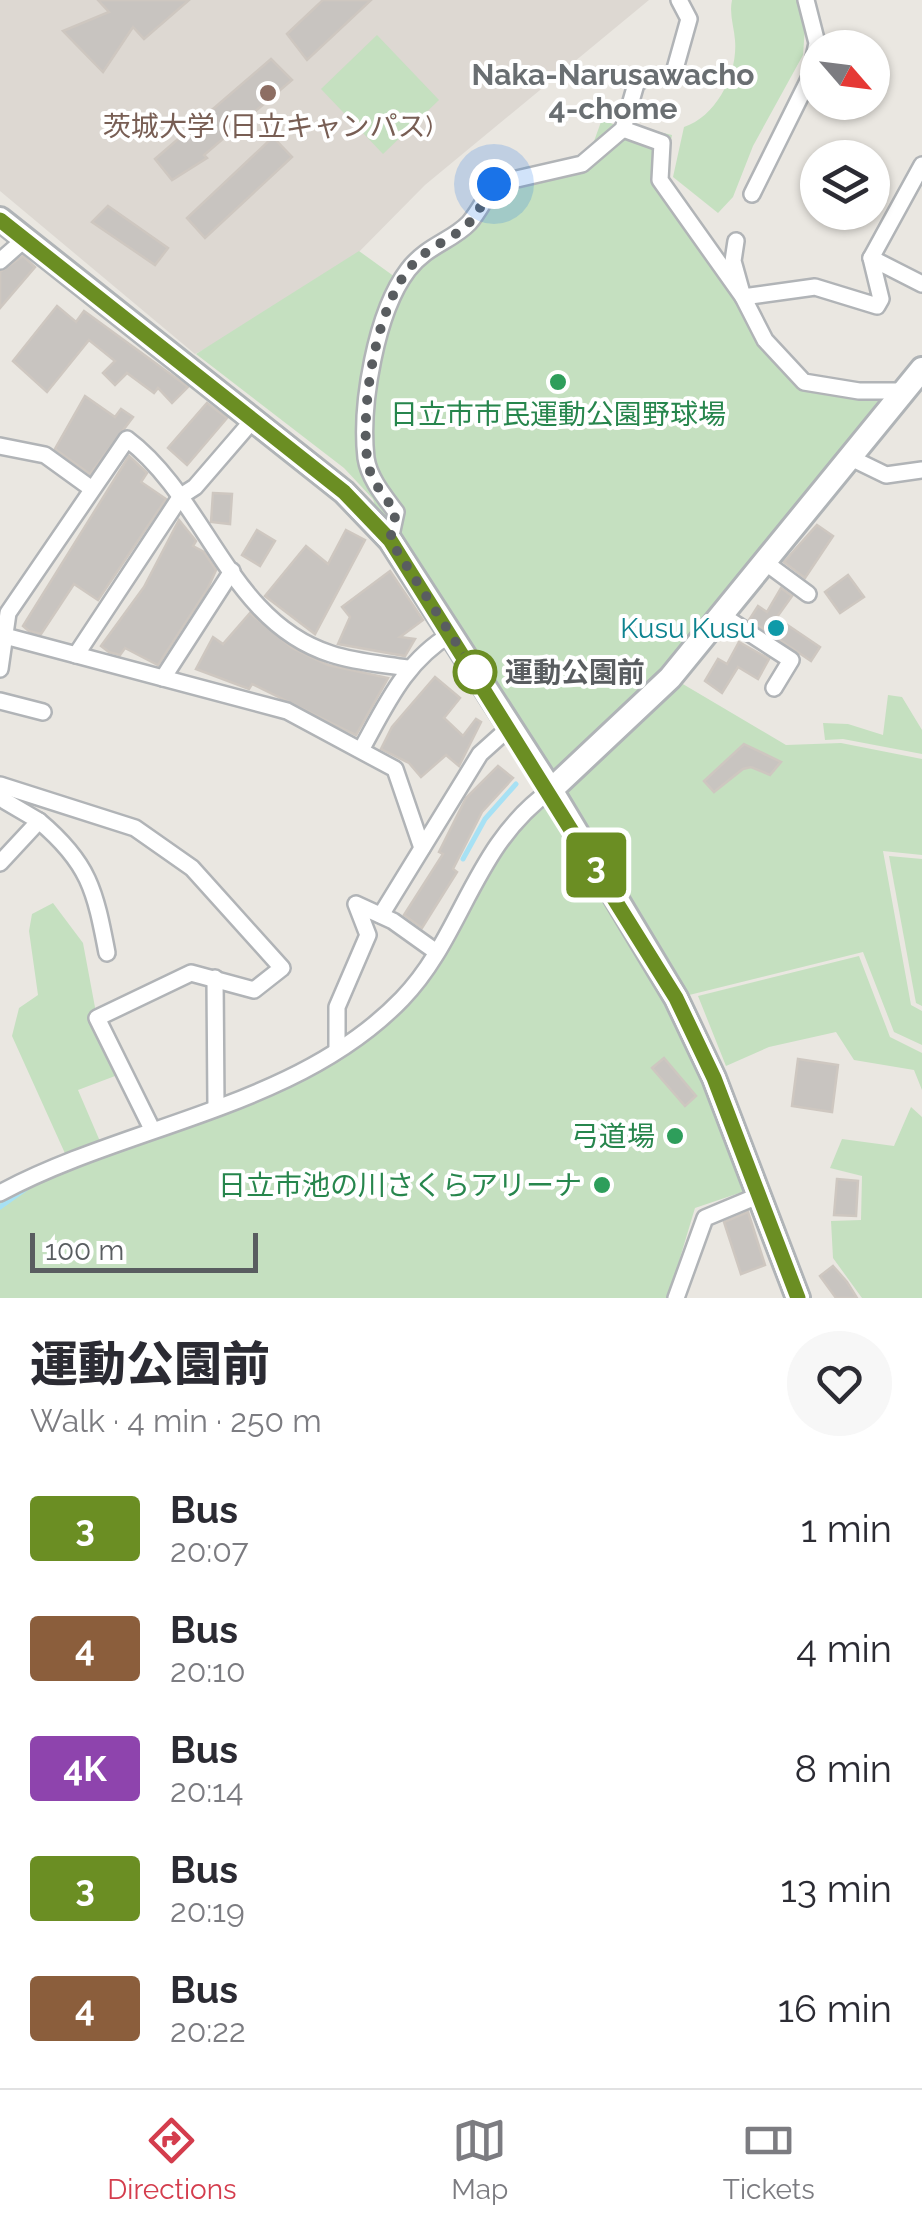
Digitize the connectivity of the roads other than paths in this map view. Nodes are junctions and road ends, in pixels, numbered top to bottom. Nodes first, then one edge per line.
1 (679, 0) edge
2 (806, 0) edge
3 (623, 129) junction
4 (922, 165) edge
5 (752, 194) dead end
6 (0, 220) edge
7 (24, 240) junction
8 (736, 241) dead end
9 (871, 258) junction
10 (0, 261) edge
11 (922, 284) edge
12 (743, 296) junction
13 (922, 369) edge
14 (904, 391) junction
15 (252, 421) junction
16 (0, 446) edge
17 (851, 458) junction
18 (922, 470) edge
19 (92, 489) junction
20 (181, 496) junction
21 (390, 540) junction
22 (766, 563) junction
23 (232, 571) junction
24 (808, 594) dead end
25 (723, 616) junction
26 (451, 634) junction
27 (5, 636) junction
28 (76, 654) junction
29 (407, 668) junction
30 (0, 669) edge
31 (163, 678) junction
32 (774, 688) dead end
33 (0, 701) edge
34 (43, 712) dead end
35 (510, 727) junction
36 (360, 750) junction
37 (1, 786) edge
38 (550, 790) junction
39 (38, 821) junction
40 (422, 848) junction
41 (0, 863) edge
42 (381, 915) junction
43 (434, 951) junction
44 (107, 952) dead end
45 (215, 978) junction
46 (337, 1049) junction
47 (216, 1106) junction
48 (152, 1130) junction
49 (0, 1192) edge
50 (760, 1195) junction
51 (676, 1298) edge
52 (798, 1298) edge

1 - 3 street
2 - 5 street
3 - 12 street
3 - 21 street
4 - 9 street
6 - 7 street
7 - 10 street
7 - 15 street
8 - 12 street
9 - 11 street
9 - 12 street
12 - 14 street
13 - 14 street
14 - 17 street
15 - 20 street
15 - 21 street
16 - 19 street
17 - 18 street
17 - 22 street
19 - 20 street
19 - 27 street
20 - 23 street
20 - 28 street
21 - 26 street
22 - 24 street
22 - 25 street
23 - 29 street
23 - 31 street
25 - 32 street
25 - 38 street
26 - 29 street
26 - 35 street
27 - 28 street
27 - 30 street
28 - 31 street
29 - 36 street
31 - 36 street
33 - 34 street
35 - 38 street
35 - 40 street
36 - 40 street
37 - 39 street
37 - 45 street
38 - 43 street
38 - 50 street
39 - 41 street
39 - 44 street
40 - 42 street
42 - 43 street
42 - 46 street
43 - 46 street
45 - 47 street
45 - 48 street
46 - 47 street
47 - 48 street
48 - 49 street
50 - 51 street
50 - 52 street

